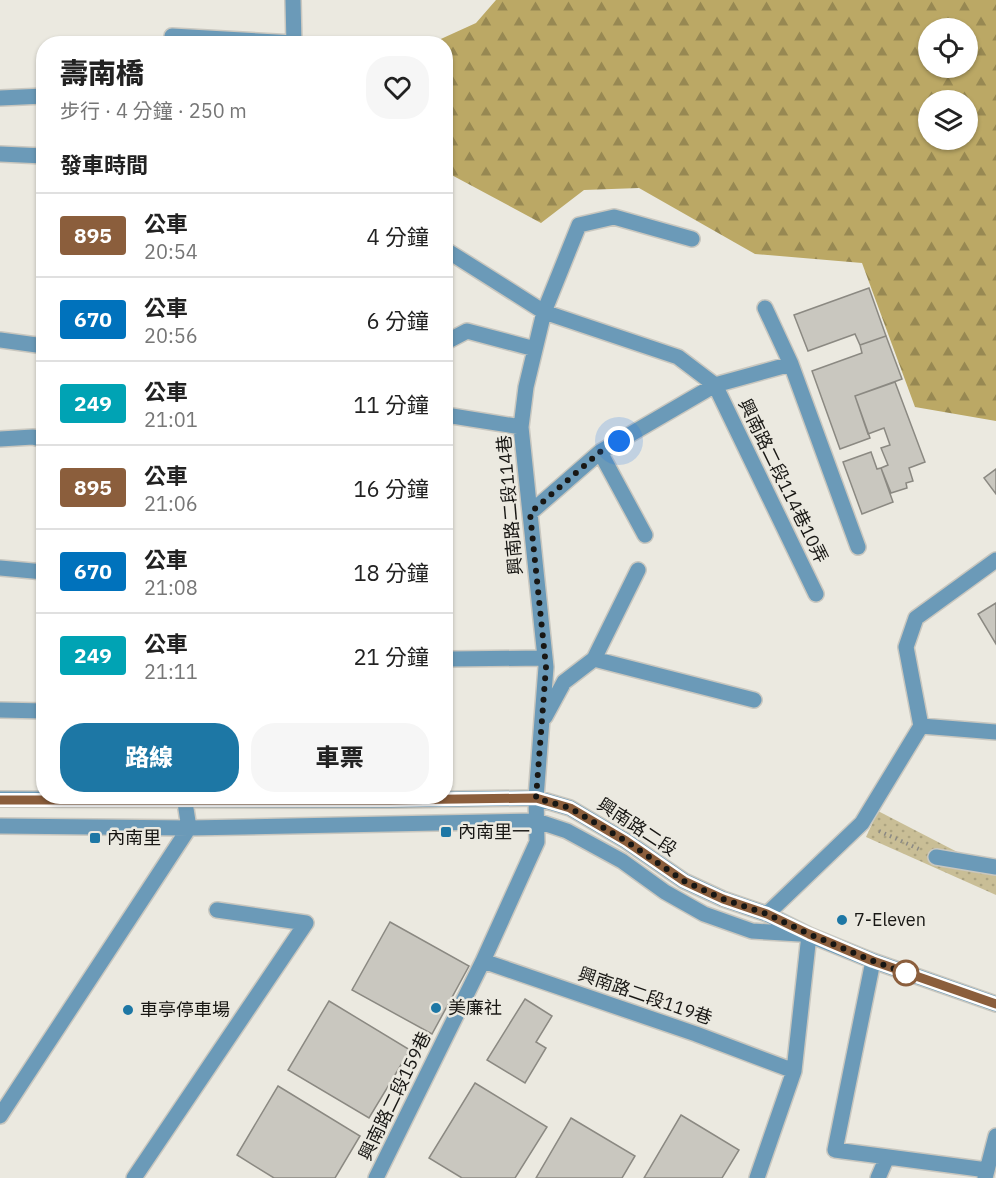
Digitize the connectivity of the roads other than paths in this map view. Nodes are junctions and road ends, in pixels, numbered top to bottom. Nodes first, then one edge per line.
1 (293, 0) edge
2 (294, 36) edge
3 (36, 96) edge
4 (0, 98) edge
5 (0, 154) edge
6 (36, 156) edge
7 (692, 239) dead end
8 (453, 254) edge
9 (765, 308) dead end
10 (544, 312) junction
11 (453, 338) edge
12 (0, 340) edge
13 (36, 345) edge
14 (536, 349) junction
15 (791, 364) junction
16 (714, 386) junction
17 (453, 416) edge
18 (521, 428) junction
19 (36, 438) edge
20 (0, 439) edge
21 (600, 452) junction
22 (530, 513) junction
23 (645, 536) dead end
24 (858, 547) dead end
25 (996, 560) edge
26 (0, 568) edge
27 (638, 570) dead end
28 (36, 571) edge
29 (816, 594) dead end
30 (544, 658) junction
31 (594, 658) junction
32 (453, 659) edge
33 (754, 700) dead end
34 (0, 710) edge
35 (36, 711) edge
36 (542, 723) junction
37 (921, 726) junction
38 (996, 732) edge
39 (453, 798) edge
40 (536, 798) junction
41 (0, 800) edge
42 (36, 800) edge
43 (185, 804) edge
44 (389, 804) edge
45 (537, 821) junction
46 (390, 823) junction
47 (0, 826) edge
48 (189, 828) junction
49 (936, 857) dead end
50 (996, 867) edge
51 (217, 910) dead end
52 (767, 914) junction
53 (809, 934) junction
54 (483, 961) junction
55 (873, 961) junction
56 (996, 1004) edge
57 (794, 1071) junction
58 (0, 1116) edge
59 (996, 1136) edge
60 (887, 1157) junction
61 (986, 1174) edge
62 (135, 1178) edge
63 (376, 1178) edge
64 (757, 1178) edge
65 (878, 1178) edge

1 - 2 street
3 - 4 street
5 - 6 street
7 - 10 street, 興南路二段114巷
8 - 10 street
9 - 15 street
10 - 14 street, 興南路二段114巷
10 - 16 street
11 - 14 street
12 - 13 street
14 - 18 street, 興南路二段114巷
15 - 16 street, 興南路二段114巷10弄
15 - 24 street
16 - 21 street, 興南路二段114巷10弄
16 - 29 street, 興南路二段114巷10弄
17 - 18 street
18 - 22 street, 興南路二段114巷
19 - 20 street
21 - 22 street, 興南路二段114巷10弄
21 - 23 street
22 - 30 street, 興南路二段114巷
25 - 37 street
26 - 28 street
27 - 31 street
30 - 32 street
30 - 36 street, 興南路二段114巷
31 - 33 street
31 - 36 street
34 - 35 street
36 - 40 street, 興南路二段114巷
37 - 38 street
37 - 52 street
39 - 40 street, 興南路二段
40 - 45 street, 興南路二段159巷
40 - 52 street, 興南路二段
41 - 42 street, 興南路二段
43 - 48 street
44 - 46 street
45 - 46 street, 興南路二段
45 - 53 street, 興南路二段
45 - 54 street, 興南路二段159巷
46 - 48 street, 興南路二段
47 - 48 street, 興南路二段
48 - 58 street
49 - 50 street
51 - 62 street
52 - 53 street, 興南路二段
53 - 55 street, 興南路二段
53 - 57 street
54 - 57 street, 興南路二段119巷
54 - 63 street, 興南路二段159巷
55 - 56 street, 興南路二段
55 - 60 street
57 - 64 street
59 - 61 street
60 - 61 street
60 - 65 street

